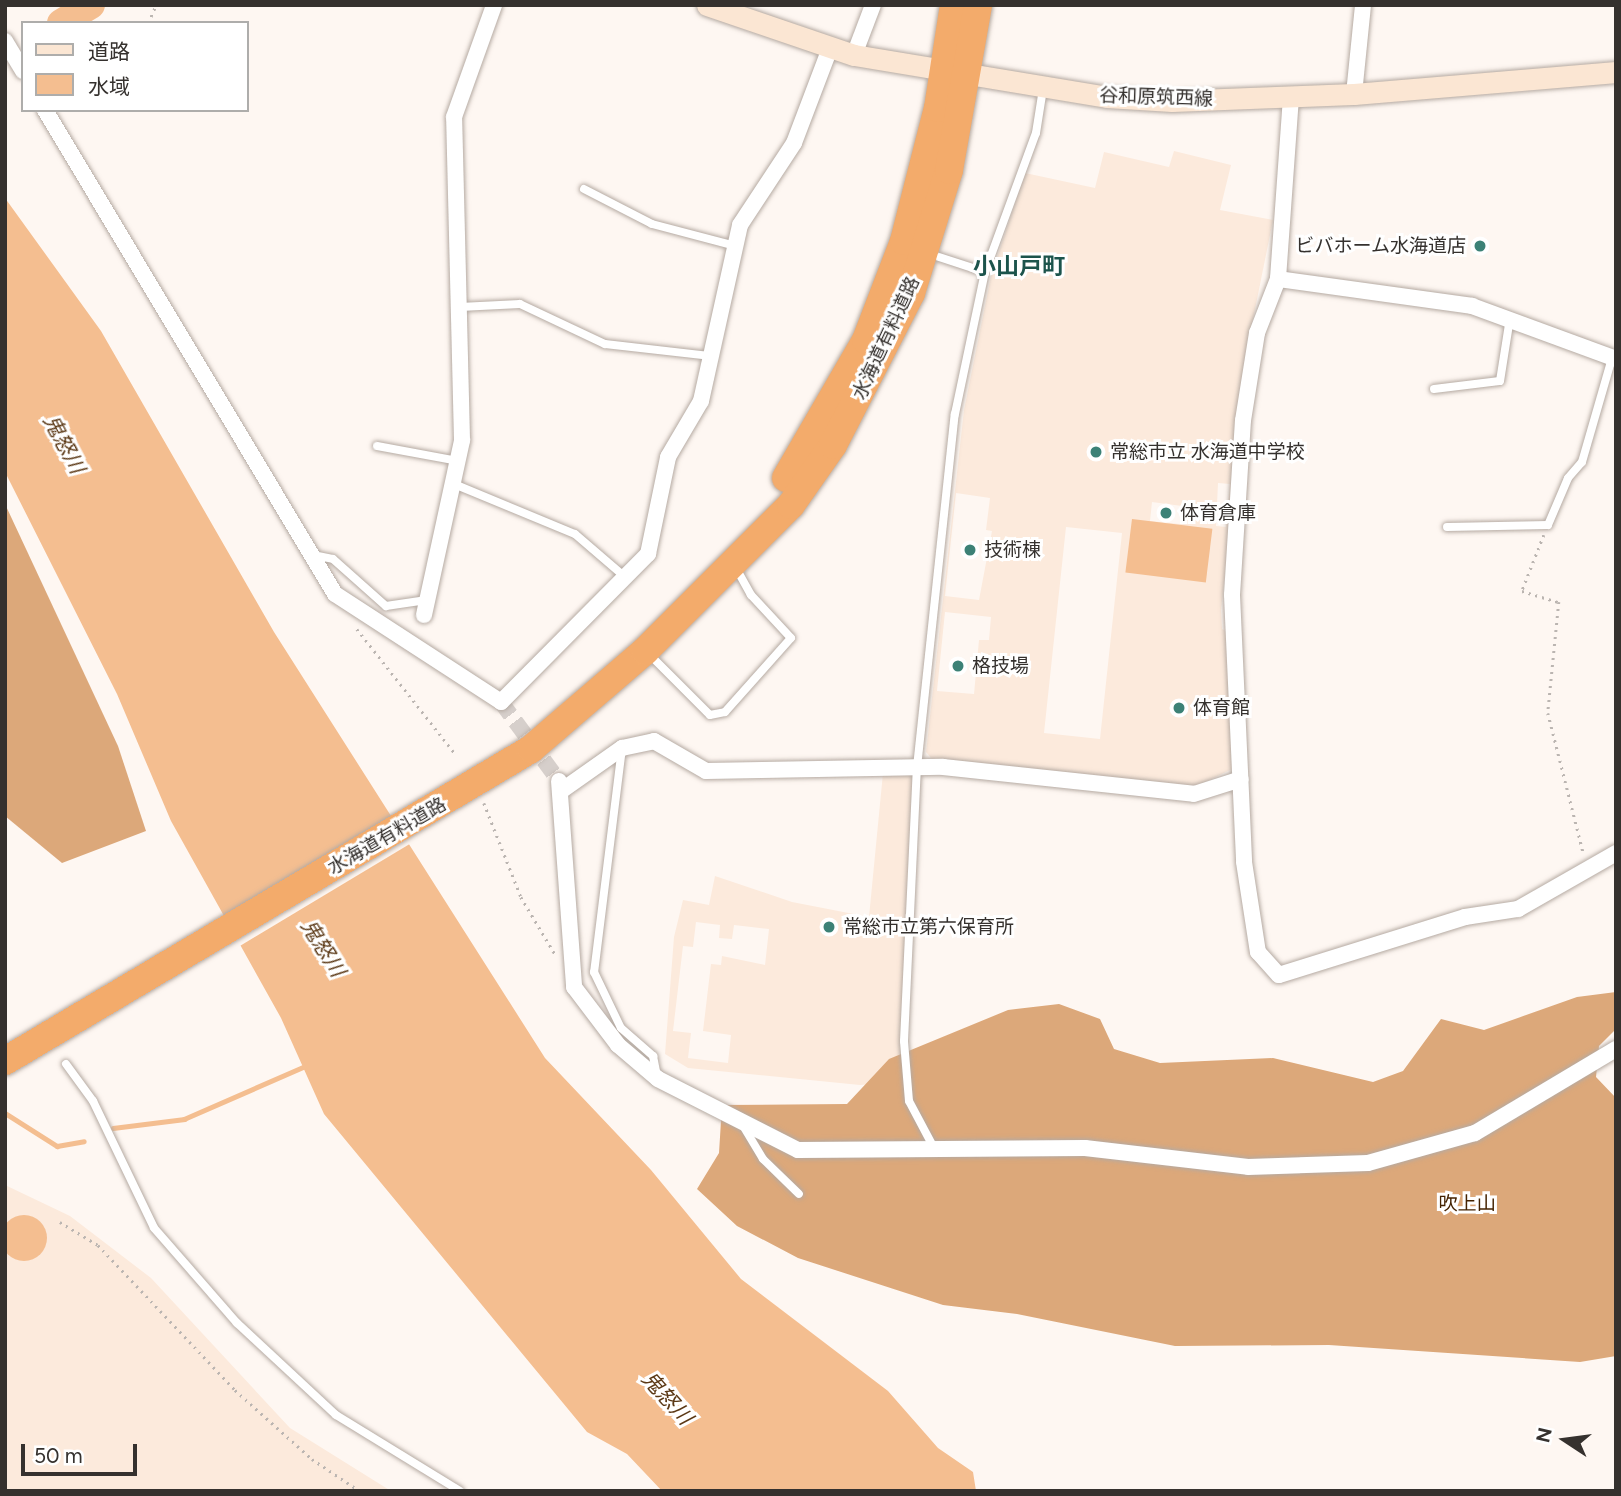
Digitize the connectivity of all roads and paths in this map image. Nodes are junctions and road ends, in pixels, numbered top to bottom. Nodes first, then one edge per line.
1 (156, 5) edge
2 (494, 5) edge
3 (708, 5) edge
4 (873, 5) edge
5 (954, 5) edge
6 (978, 5) edge
7 (1363, 5) edge
8 (149, 21) edge
9 (5, 41) edge
10 (830, 48) junction
11 (854, 55) junction
12 (21, 68) edge
13 (1616, 72) edge
14 (957, 74) junction
15 (1043, 89) junction
16 (1354, 94) junction
17 (1291, 97) junction
18 (46, 112) edge
19 (584, 189) dead end
20 (735, 246) junction
21 (939, 257) dead end
22 (985, 272) junction
23 (1278, 279) junction
24 (460, 307) junction
25 (1511, 316) junction
26 (711, 356) junction
27 (1614, 359) edge
28 (1434, 390) dead end
29 (377, 446) dead end
30 (458, 461) junction
31 (454, 484) junction
32 (1548, 526) junction
33 (1447, 527) dead end
34 (310, 554) junction
35 (733, 564) junction
36 (625, 577) junction
37 (425, 608) joint
38 (355, 626) dead end
39 (645, 650) junction
40 (622, 748) junction
41 (456, 755) dead end
42 (917, 767) junction
43 (1241, 779) junction
44 (480, 797) dead end
45 (1616, 852) edge
46 (1587, 868) junction
47 (575, 987) junction
48 (1616, 1049) edge
49 (5, 1061) edge
50 (66, 1064) dead end
51 (658, 1079) junction
52 (745, 1129) junction
53 (937, 1153) junction
54 (799, 1195) dead end
55 (60, 1222) dead end
56 (360, 1491) edge
57 (460, 1491) edge

1 - 8 path
2 - 24 street
3 - 10 main road, 谷和原筑西線
4 - 11 street
5 - 14 highway
6 - 14 highway
7 - 16 street
9 - 12 street
10 - 11 main road, 谷和原筑西線
10 - 20 street
11 - 14 main road, 谷和原筑西線
13 - 16 main road, 谷和原筑西線
14 - 15 main road, 谷和原筑西線
14 - 35 highway, 水海道有料道路
15 - 17 main road, 谷和原筑西線
15 - 22 lane
16 - 17 main road, 谷和原筑西線
17 - 23 street
18 - 34 street
19 - 20 lane
20 - 26 street
21 - 22 lane
22 - 42 lane
23 - 25 street
23 - 43 street
24 - 26 lane
24 - 30 street
25 - 27 street
25 - 28 lane
26 - 36 street
27 - 32 lane
29 - 30 lane
30 - 31 street
31 - 36 lane
31 - 37 street
32 - 33 lane
32 - 46 path
34 - 36 street
34 - 37 lane
35 - 39 highway, 水海道有料道路
35 - 39 lane
38 - 41 path
39 - 49 highway, 水海道有料道路
40 - 42 street
40 - 47 street
40 - 51 lane
42 - 43 street
42 - 53 lane
43 - 46 street
44 - 47 path
45 - 46 street
47 - 51 street
48 - 53 street
50 - 57 lane
51 - 52 street
52 - 53 street
52 - 54 lane
55 - 56 path

